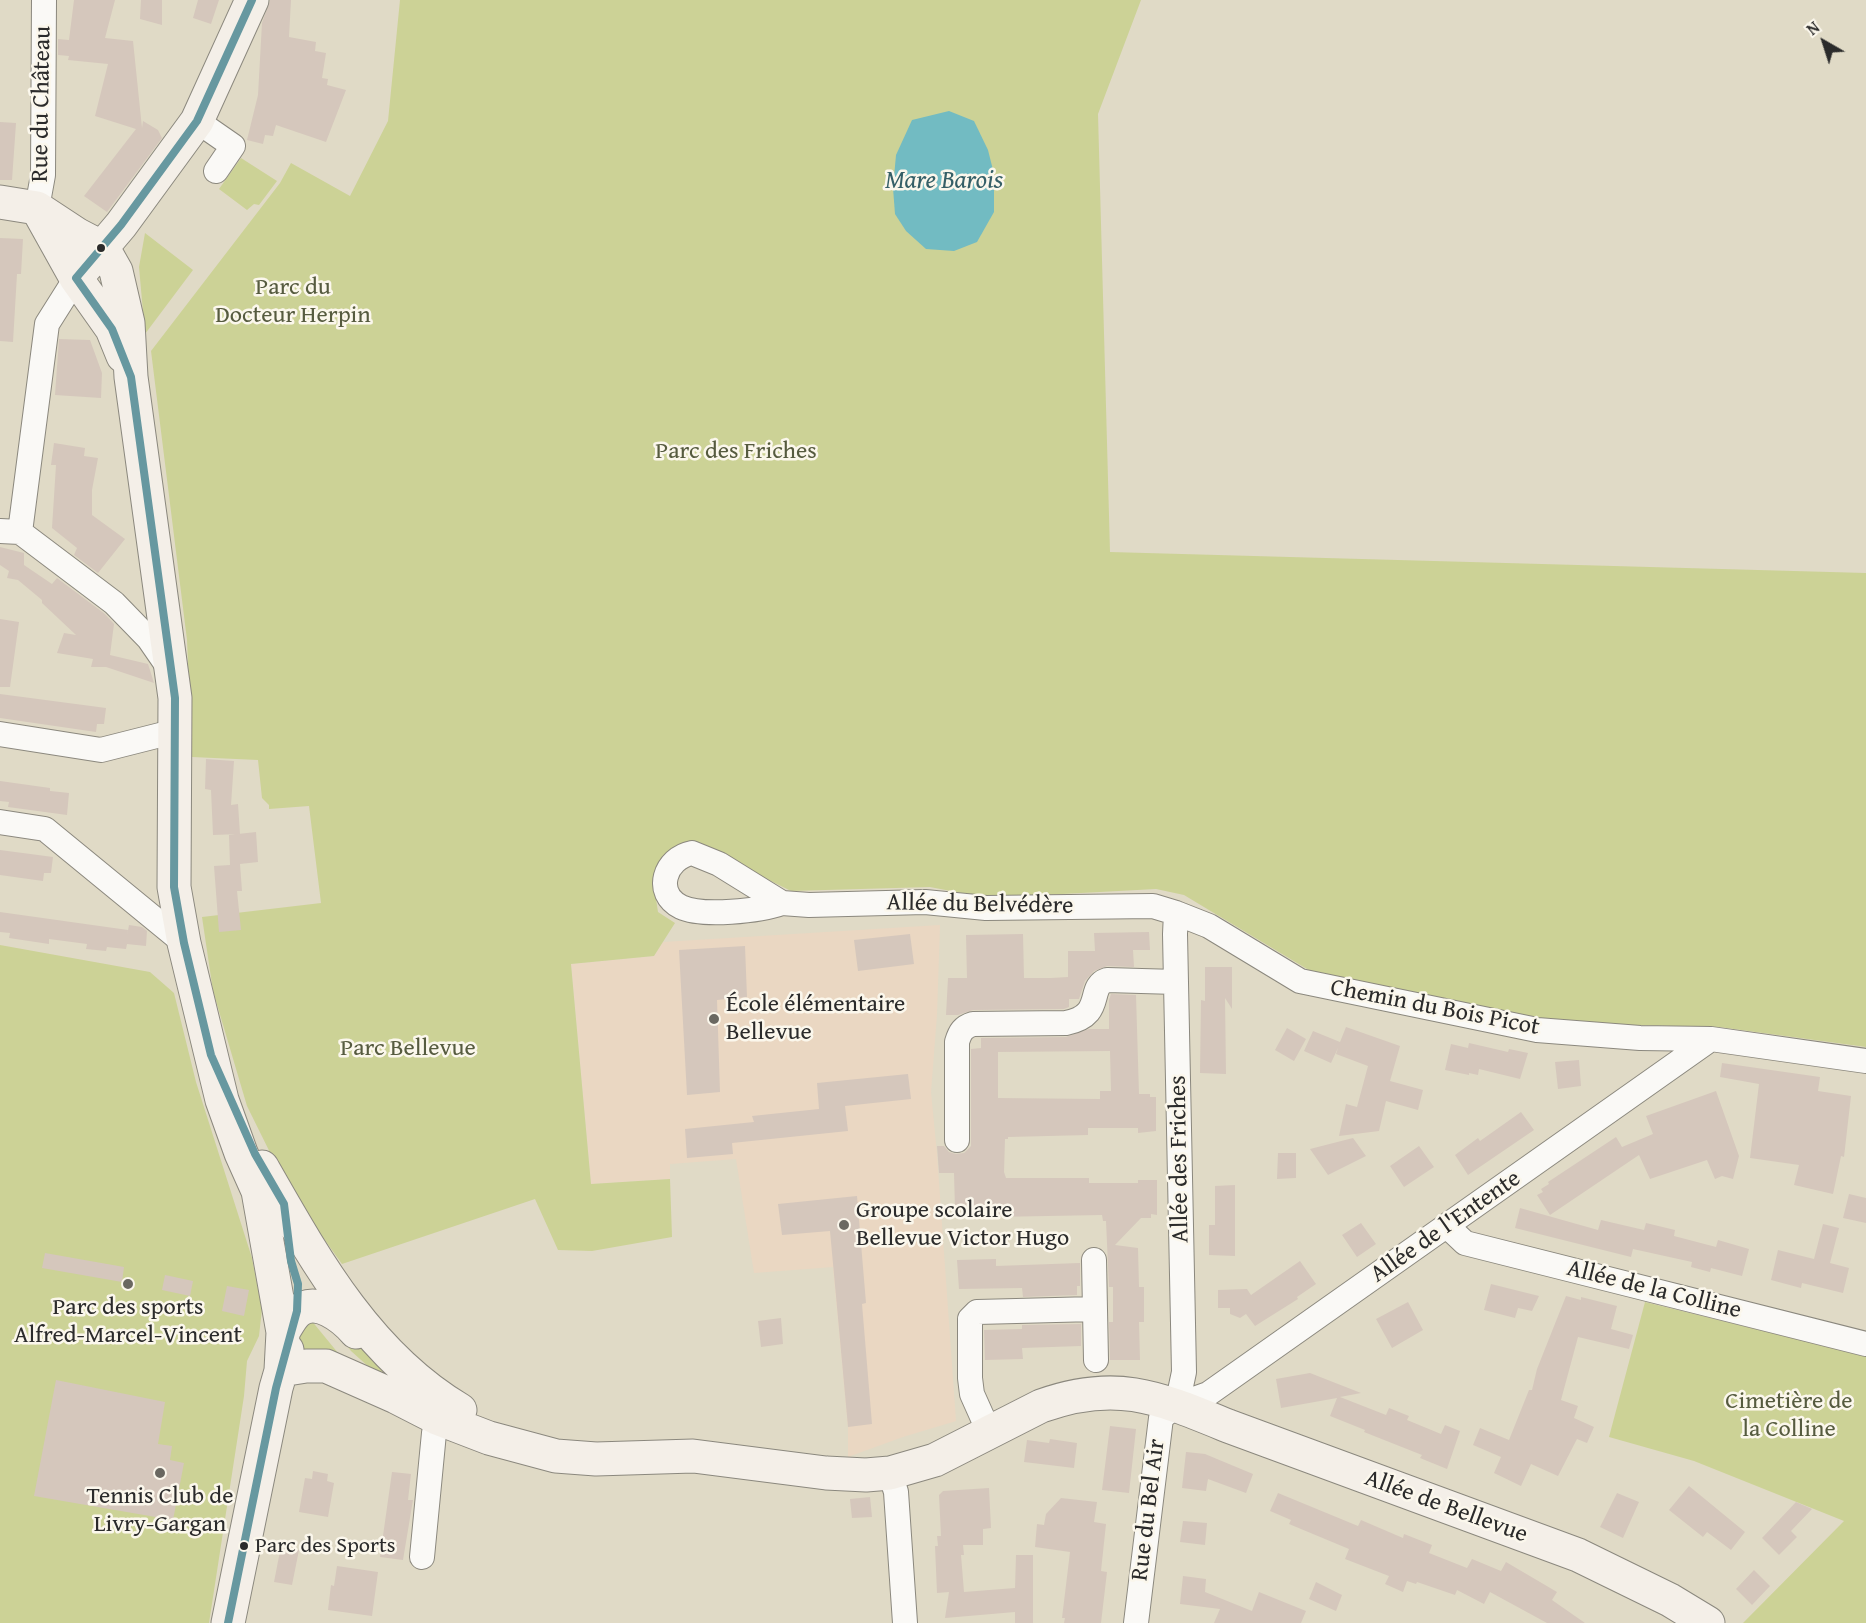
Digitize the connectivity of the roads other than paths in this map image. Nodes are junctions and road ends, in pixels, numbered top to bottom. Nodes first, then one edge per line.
1 (44, 0) edge
2 (252, 0) edge
3 (197, 122) junction
4 (216, 171) dead end
5 (0, 202) edge
6 (37, 208) junction
7 (103, 248) junction
8 (76, 278) junction
9 (131, 377) junction
10 (10, 531) edge
11 (161, 595) junction
12 (127, 615) junction
13 (171, 672) junction
14 (176, 731) junction
15 (0, 734) edge
16 (0, 822) edge
17 (782, 903) dead end
18 (1176, 913) junction
19 (184, 943) junction
20 (1176, 982) junction
21 (1711, 1039) junction
22 (1866, 1061) edge
23 (957, 1140) dead end
24 (271, 1197) junction
25 (1447, 1226) junction
26 (1094, 1260) dead end
27 (296, 1299) junction
28 (1095, 1309) junction
29 (1866, 1344) edge
30 (1096, 1360) dead end
31 (281, 1370) junction
32 (396, 1397) junction
33 (1177, 1405) junction
34 (446, 1412) junction
35 (989, 1432) junction
36 (890, 1473) junction
37 (422, 1557) dead end
38 (1697, 1620) edge
39 (228, 1623) edge
40 (905, 1623) edge
41 (1138, 1623) edge

1 - 6 street, Rue du Château
2 - 3 street
3 - 4 street
3 - 7 street
5 - 6 street
6 - 7 street
6 - 8 street
7 - 8 street
7 - 9 street
8 - 9 street
8 - 10 street
9 - 11 street
10 - 12 street
11 - 12 street
11 - 13 street
12 - 13 street
13 - 14 street
14 - 15 street
14 - 19 street
16 - 19 street
17 - 18 street, Allée du Belvédère
18 - 20 street, Allée des Friches
18 - 21 street, Chemin du Bois Picot
19 - 24 street
20 - 23 street
20 - 33 street, Allée des Friches
21 - 22 street, Chemin du Bois Picot
21 - 25 street, Allée de l'Entente
24 - 27 street
24 - 27 street
24 - 34 street
25 - 29 street, Allée de la Colline
25 - 33 street, Allée de l'Entente
26 - 28 street
27 - 31 street
27 - 32 street
27 - 34 street
28 - 30 street
28 - 35 street
31 - 32 street
31 - 39 street
32 - 34 street
33 - 35 street, Allée de Bellevue
33 - 38 street, Allée de Bellevue
33 - 41 street, Rue du Bel Air
34 - 36 street, Allée de Bellevue
34 - 37 street
35 - 36 street, Allée de Bellevue
36 - 40 street

